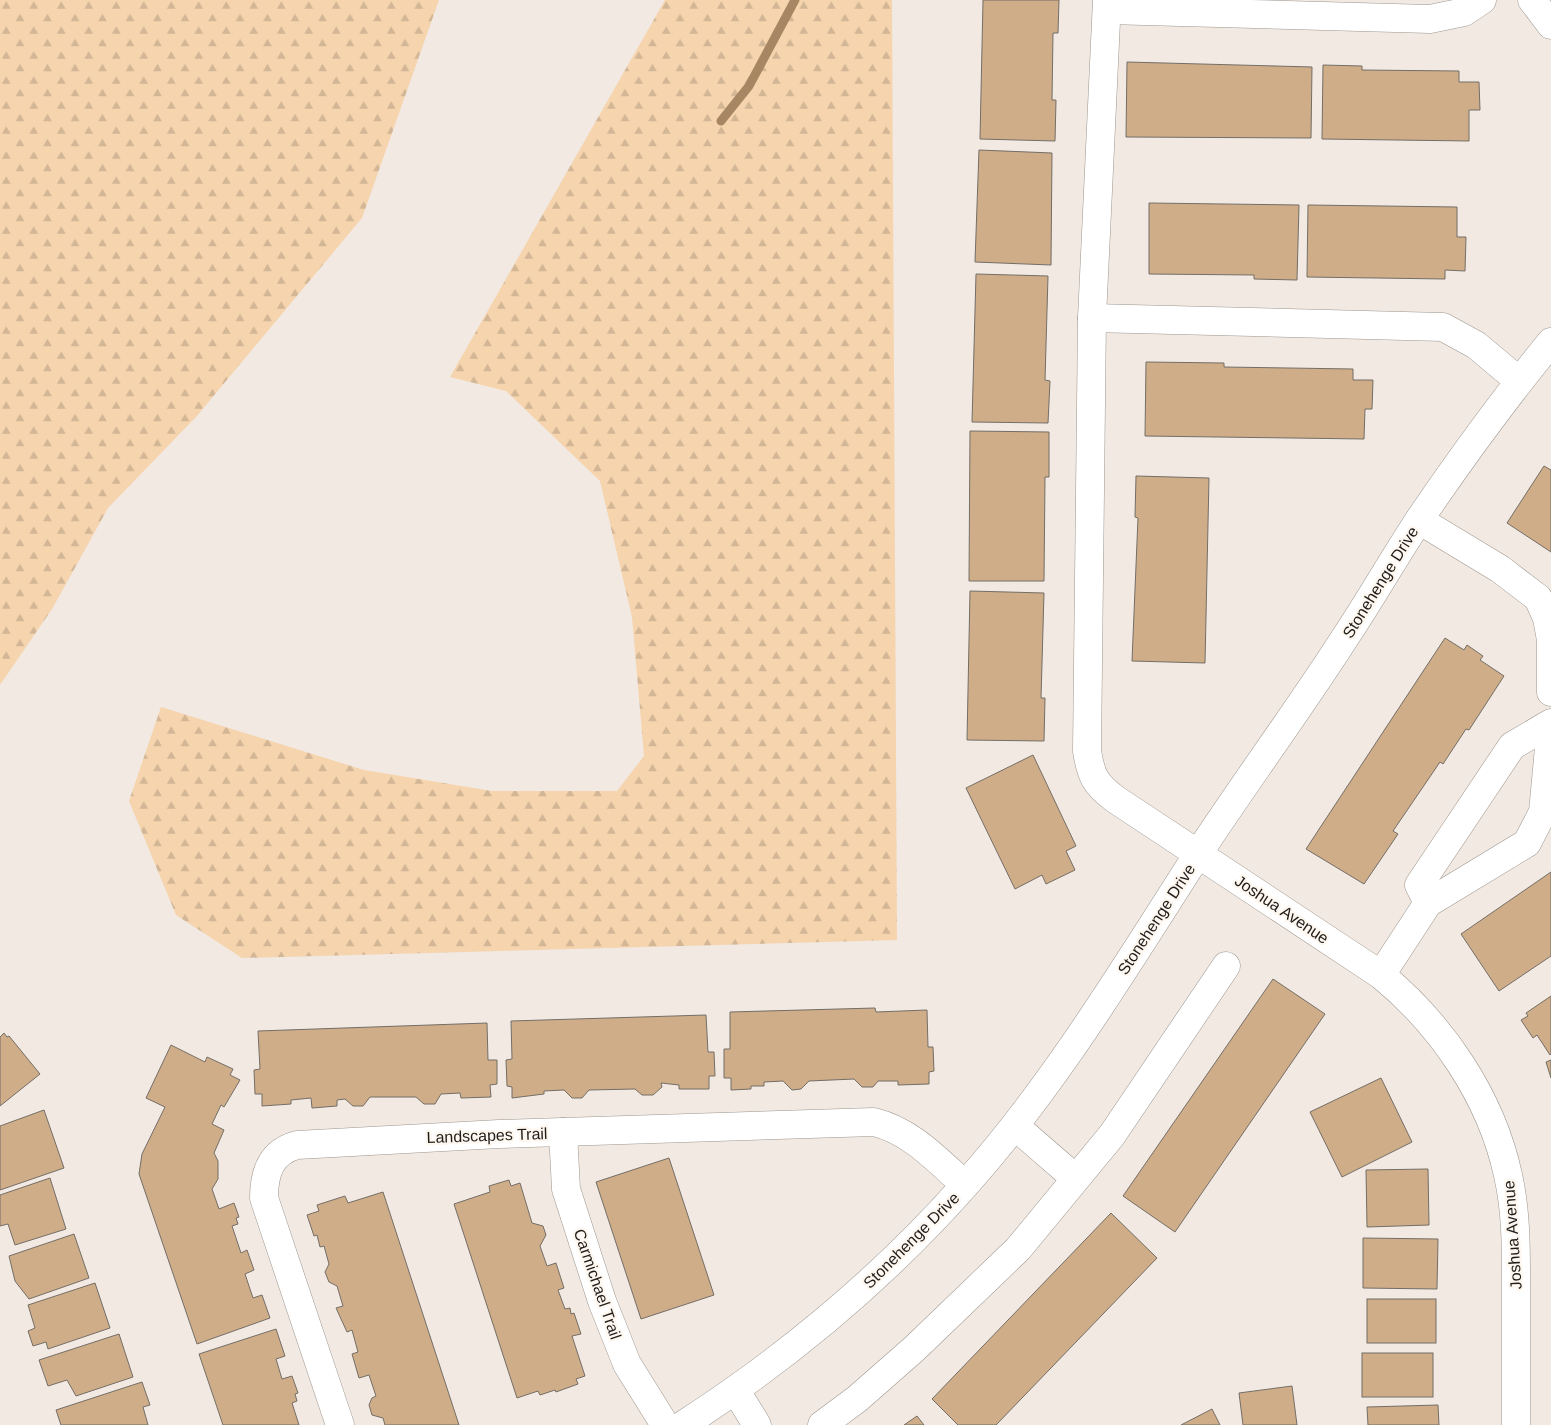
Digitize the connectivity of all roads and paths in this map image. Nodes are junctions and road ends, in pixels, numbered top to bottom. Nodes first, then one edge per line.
1 (1482, 0) edge
2 (1532, 0) edge
3 (1107, 5) edge
4 (1551, 26) edge
5 (1092, 318) junction
6 (1551, 342) edge
7 (1519, 381) junction
8 (1420, 520) junction
9 (1551, 692) edge
10 (1551, 724) edge
11 (1198, 854) junction
12 (1428, 903) junction
13 (1226, 966) dead end
14 (1381, 974) junction
15 (1015, 1126) junction
16 (563, 1132) junction
17 (1075, 1178) junction
18 (965, 1185) junction
19 (736, 1391) junction
20 (340, 1425) edge
21 (665, 1425) edge
22 (683, 1425) edge
23 (757, 1425) edge
24 (822, 1425) edge
25 (1516, 1425) edge

1 - 3 street
2 - 4 street
3 - 5 street, Joshua Avenue
5 - 7 street
5 - 11 street, Joshua Avenue
6 - 7 street, Stonehenge Drive
7 - 8 street, Stonehenge Drive
8 - 9 street
8 - 11 street, Stonehenge Drive
10 - 12 street
10 - 12 street
11 - 14 street, Joshua Avenue
11 - 15 street, Stonehenge Drive
12 - 14 street
13 - 17 street
14 - 25 street, Joshua Avenue
15 - 17 street
15 - 18 street, Stonehenge Drive
16 - 18 street, Landscapes Trail
16 - 20 street, Landscapes Trail
16 - 21 street, Carmichael Trail
17 - 24 street
18 - 19 street, Stonehenge Drive
19 - 22 street, Stonehenge Drive
19 - 23 street

